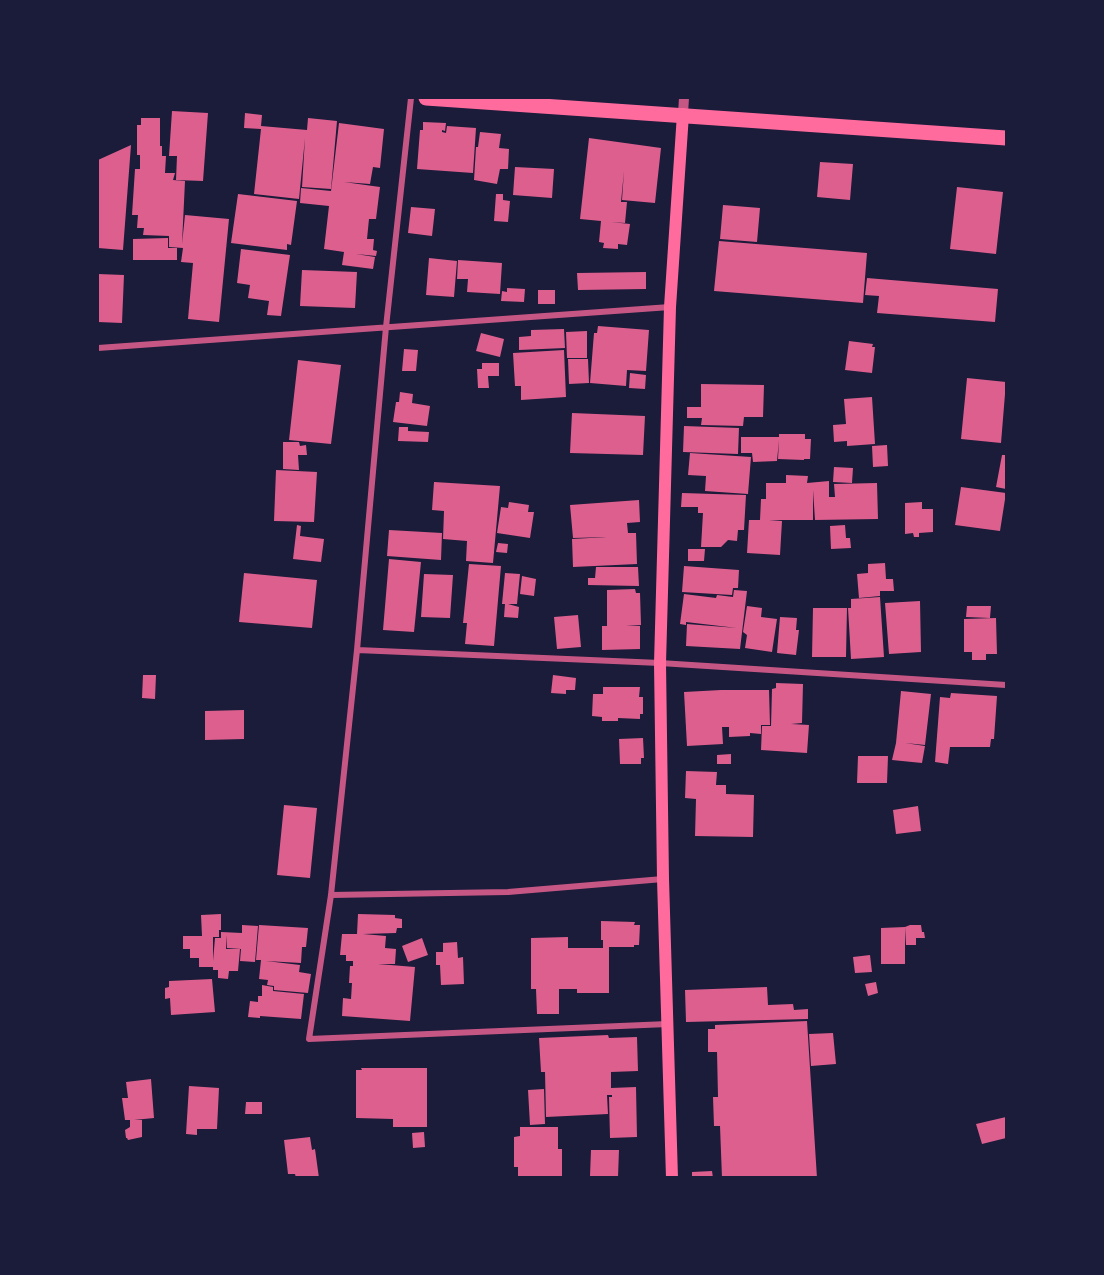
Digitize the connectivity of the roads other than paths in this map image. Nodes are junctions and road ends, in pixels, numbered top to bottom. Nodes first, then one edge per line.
1 (411, 98) edge
2 (426, 98) edge
3 (684, 98) edge
4 (683, 114) junction
5 (1006, 138) edge
6 (670, 307) junction
7 (386, 327) junction
8 (98, 348) edge
9 (357, 650) junction
10 (660, 663) junction
11 (1006, 684) edge
12 (663, 879) junction
13 (331, 896) junction
14 (668, 1024) junction
15 (672, 1178) edge

1 - 7 street
2 - 4 main road
3 - 4 street
4 - 5 main road
4 - 6 main road
6 - 7 street
6 - 10 main road
7 - 8 street
7 - 9 street
9 - 10 street
9 - 13 street
10 - 11 street
10 - 12 main road
12 - 13 street
12 - 14 main road
13 - 14 street
14 - 15 main road

